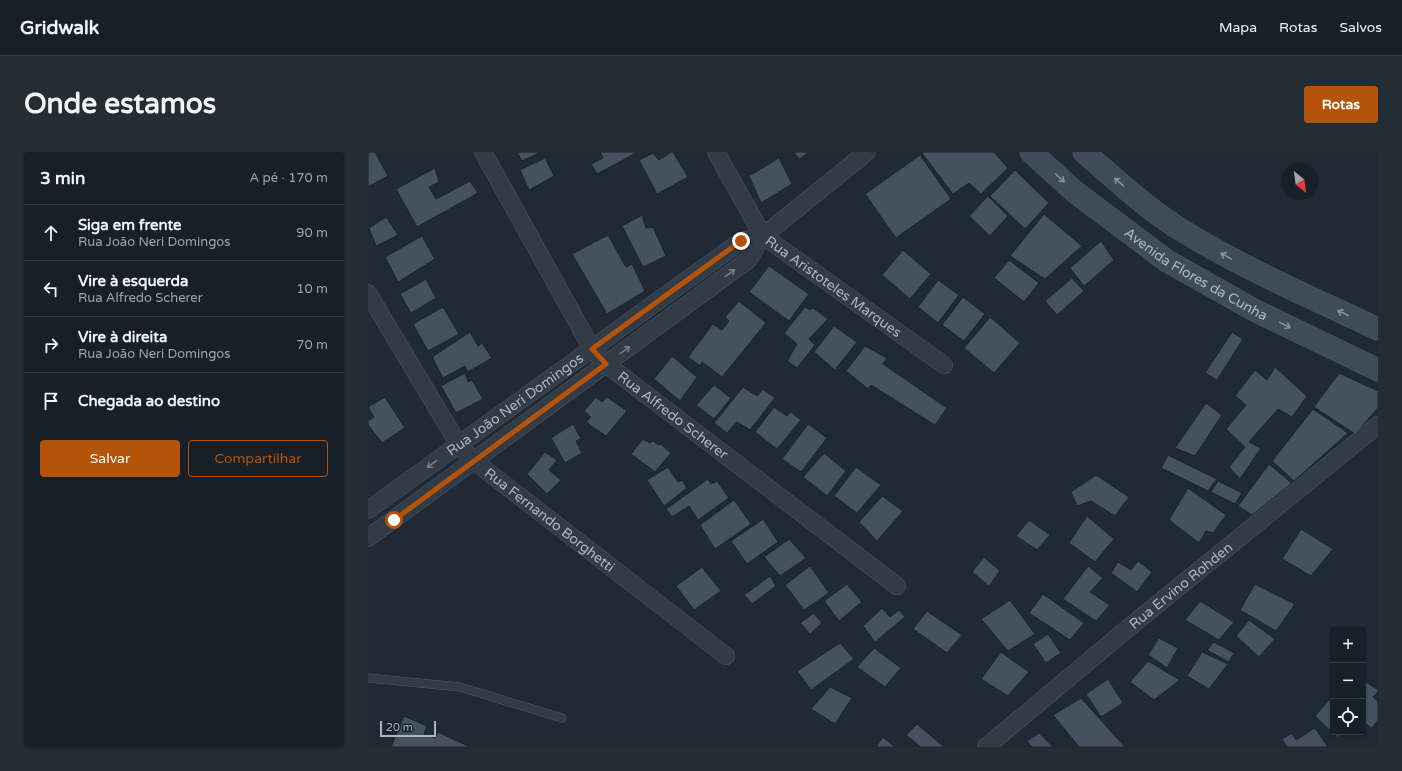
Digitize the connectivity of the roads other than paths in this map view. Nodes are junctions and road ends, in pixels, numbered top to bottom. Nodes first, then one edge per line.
1 (483, 152) edge
2 (716, 152) edge
3 (867, 152) edge
4 (1031, 152) edge
5 (1084, 152) edge
6 (763, 236) junction
7 (368, 293) edge
8 (1378, 329) edge
9 (592, 349) junction
10 (606, 364) junction
11 (944, 365) dead end
12 (1378, 370) edge
13 (1378, 426) edge
14 (459, 445) junction
15 (474, 461) junction
16 (371, 502) edge
17 (394, 520) junction
18 (368, 538) edge
19 (897, 586) dead end
20 (726, 656) dead end
21 (368, 678) edge
22 (562, 718) dead end
23 (986, 747) edge

1 - 9 street, Rua Alfredo Scherer
2 - 6 street, Rua Aristoteles Marques
3 - 6 street, Rua João Neri Domingos
4 -> 12 main road, Avenida Flores da Cunha
8 -> 5 main road, Avenida Flores da Cunha
6 - 9 street, Rua João Neri Domingos
10 -> 6 street, Rua João Neri Domingos
6 - 11 street, Rua Aristoteles Marques
7 - 14 street, Rua Fernando Borghetti
9 - 10 street, Rua Alfredo Scherer
9 - 14 street, Rua João Neri Domingos
10 - 15 street, Rua João Neri Domingos
10 - 19 street, Rua Alfredo Scherer
13 - 23 street, Rua Ervino Rohden
14 - 15 street, Rua Fernando Borghetti
14 -> 16 street, Rua João Neri Domingos
15 - 17 street, Rua João Neri Domingos
15 - 20 street, Rua Fernando Borghetti
16 - 17 street
17 - 18 street, Rua João Neri Domingos
21 - 22 lane

